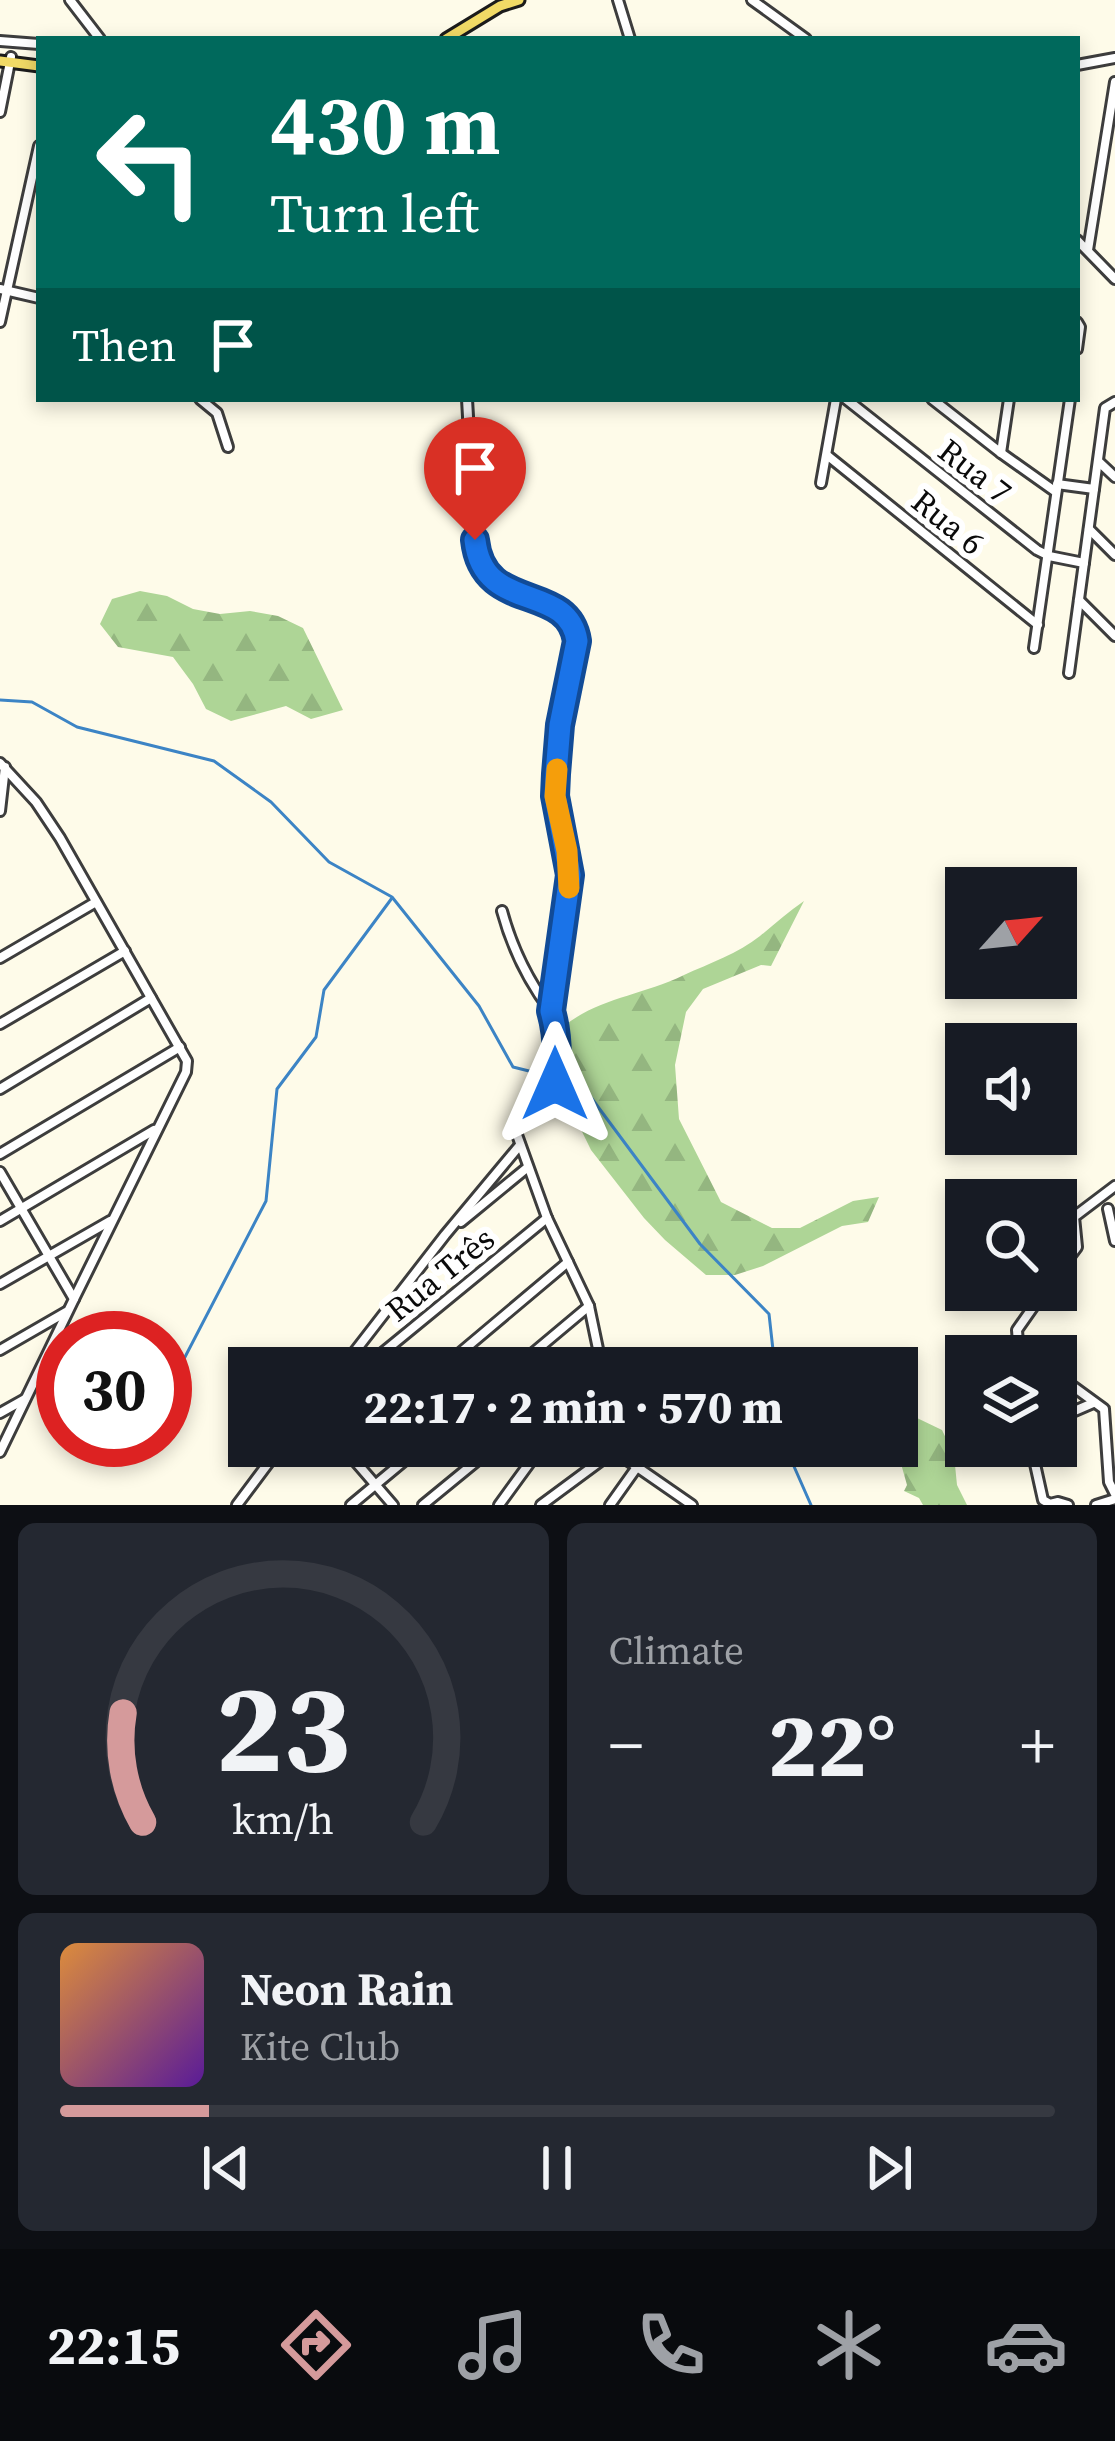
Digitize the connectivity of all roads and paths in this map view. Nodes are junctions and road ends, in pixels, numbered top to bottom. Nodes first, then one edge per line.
1 (70, 0) edge
2 (519, 0) edge
3 (618, 0) edge
4 (752, 0) edge
5 (469, 23) junction
6 (790, 27) junction
7 (98, 36) edge
8 (450, 36) edge
9 (472, 36) edge
10 (629, 36) edge
11 (794, 36) edge
12 (802, 36) edge
13 (0, 41) edge
14 (36, 44) edge
15 (1115, 58) edge
16 (6, 59) edge
17 (36, 63) edge
18 (1080, 64) edge
19 (1115, 82) edge
20 (0, 112) edge
21 (36, 158) edge
22 (1080, 242) edge
23 (1088, 250) junction
24 (1115, 279) edge
25 (4, 290) edge
26 (36, 297) edge
27 (0, 322) edge
28 (204, 402) edge
29 (467, 402) edge
30 (836, 402) edge
31 (850, 402) edge
32 (936, 402) edge
33 (951, 402) edge
34 (1009, 402) edge
35 (1070, 402) edge
36 (1115, 402) edge
37 (949, 412) junction
38 (228, 447) dead end
39 (1001, 453) junction
40 (828, 456) junction
41 (1098, 461) junction
42 (1115, 477) edge
43 (821, 483) dead end
44 (1056, 488) junction
45 (1094, 488) junction
46 (1089, 529) junction
47 (1115, 555) edge
48 (1049, 556) junction
49 (1084, 563) junction
50 (1079, 600) junction
51 (1038, 625) junction
52 (1115, 636) edge
53 (1034, 648) dead end
54 (1069, 673) dead end
55 (3, 765) edge
56 (0, 812) edge
57 (96, 902) junction
58 (502, 911) dead end
59 (124, 951) junction
60 (0, 958) edge
61 (151, 998) junction
62 (551, 1011) junction
63 (0, 1024) edge
64 (180, 1047) junction
65 (0, 1089) edge
66 (156, 1129) junction
67 (520, 1145) junction
68 (0, 1154) edge
69 (529, 1167) junction
70 (0, 1172) edge
71 (1115, 1186) edge
72 (22, 1208) junction
73 (1108, 1208) dead end
74 (1077, 1214) edge
75 (547, 1218) junction
76 (112, 1220) junction
77 (0, 1221) edge
78 (446, 1234) junction
79 (1115, 1241) edge
80 (47, 1256) junction
81 (568, 1262) junction
82 (0, 1284) edge
83 (72, 1295) junction
84 (590, 1306) junction
85 (70, 1310) junction
86 (358, 1347) edge
87 (390, 1347) edge
88 (467, 1347) edge
89 (540, 1347) edge
90 (596, 1347) edge
91 (0, 1350) edge
92 (1077, 1389) edge
93 (26, 1397) junction
94 (1094, 1402) junction
95 (1077, 1410) edge
96 (0, 1413) edge
97 (0, 1452) edge
98 (265, 1467) edge
99 (362, 1467) edge
100 (397, 1467) edge
101 (470, 1467) edge
102 (527, 1467) edge
103 (591, 1467) edge
104 (637, 1467) joint
105 (1036, 1467) edge
106 (376, 1484) junction
107 (1115, 1496) edge
108 (676, 1501) edge
109 (500, 1504) edge
110 (237, 1505) edge
111 (351, 1505) edge
112 (393, 1505) edge
113 (423, 1505) edge
114 (541, 1505) edge
115 (610, 1505) edge
116 (692, 1505) edge
117 (1068, 1505) edge
118 (1096, 1505) edge

1 - 7 street
2 - 5 main road
3 - 10 street
4 - 6 street
5 - 8 main road
5 - 9 street
6 - 11 street
6 - 12 street
13 - 14 street
15 - 18 street
16 - 17 main road
16 - 20 street
19 - 23 street
21 - 25 street
22 - 23 street
23 - 24 street
25 - 26 street
25 - 27 street
28 - 38 street
29 - 62 street
30 - 40 street
31 - 48 street, Rua 7
32 - 37 street
33 - 37 street
34 - 39 street
35 - 44 street
36 - 41 street
37 - 39 street
39 - 44 street
40 - 43 street
40 - 51 street, Rua 6
41 - 42 street
41 - 45 street
44 - 45 street
44 - 48 street
45 - 46 street
46 - 47 street
46 - 49 street
48 - 49 street, Rua 7
48 - 51 street
49 - 50 street
50 - 52 street
50 - 54 street
51 - 53 street
55 - 56 street
55 - 57 street
57 - 59 street
57 - 60 street
58 - 62 street
59 - 61 street
59 - 63 street
61 - 64 street
61 - 65 street
62 - 67 street
64 - 66 street
64 - 68 street
66 - 72 street
66 - 76 street
67 - 69 street
67 - 78 street
69 - 75 street
69 - 78 street
70 - 72 street
71 - 74 street
72 - 77 street
72 - 80 street
73 - 79 street
75 - 81 street
75 - 87 street, Rua Três
76 - 80 street
76 - 83 street
78 - 86 street
80 - 82 street
80 - 83 street
81 - 84 street
81 - 88 street
83 - 85 street
84 - 89 street
84 - 90 street
85 - 91 street
85 - 93 street
92 - 94 street
93 - 96 street
93 - 97 street
94 - 95 street
94 - 107 street
98 - 110 street
99 - 106 street
100 - 106 street
101 - 113 street
102 - 109 street
103 - 114 street
104 - 108 street
104 - 115 street
105 - 117 street
106 - 111 street
106 - 112 street
107 - 118 street
108 - 116 street

